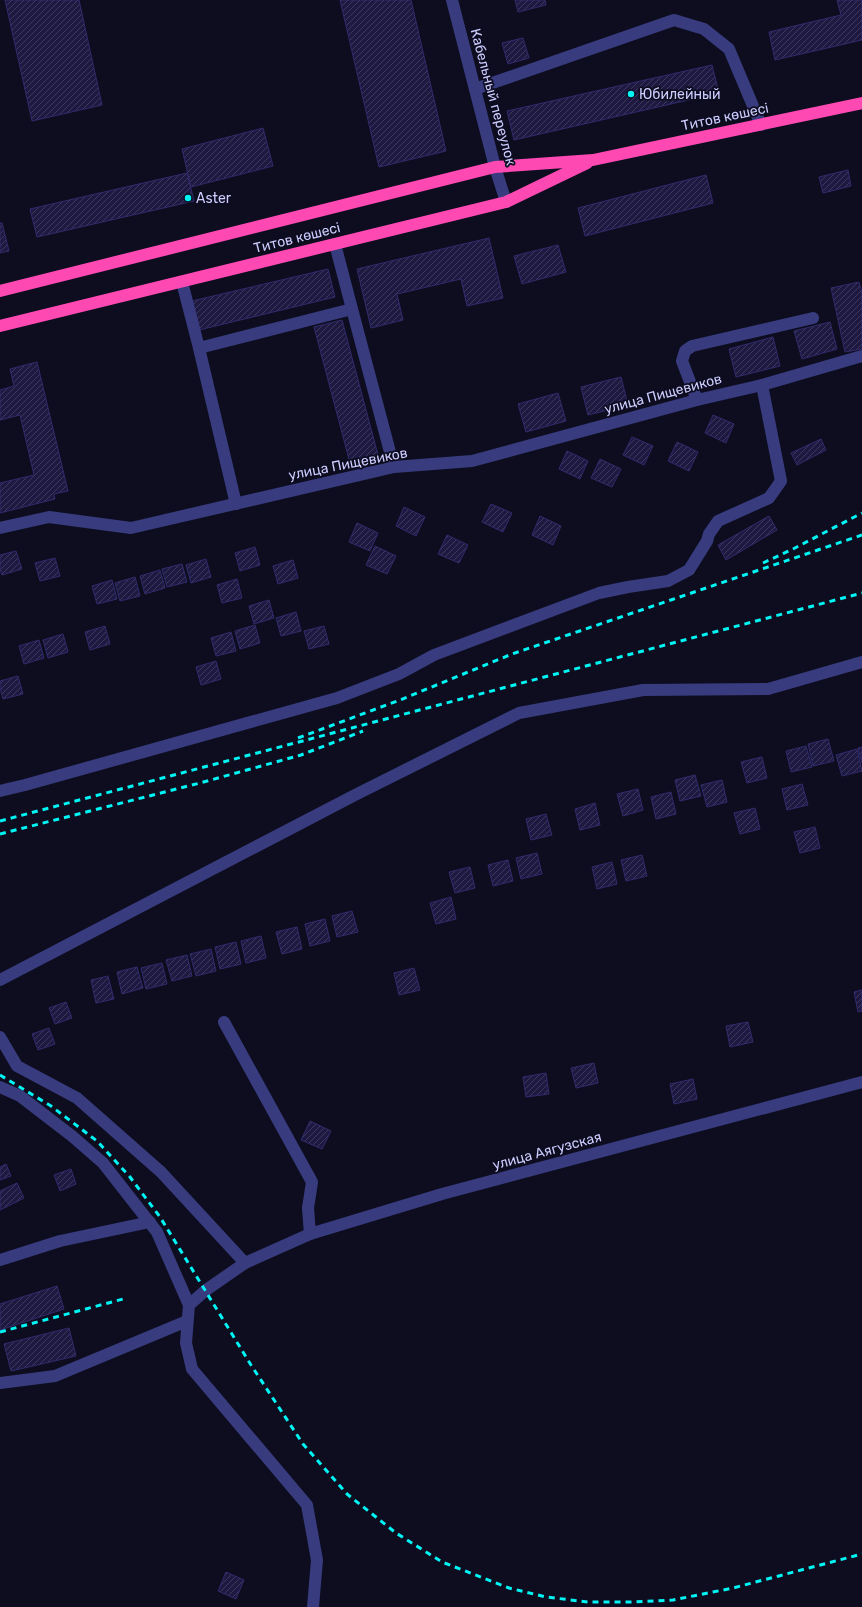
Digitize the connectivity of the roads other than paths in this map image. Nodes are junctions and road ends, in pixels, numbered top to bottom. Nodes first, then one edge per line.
1 (452, 0) edge
2 (475, 89) junction
3 (862, 104) edge
4 (761, 125) junction
5 (593, 160) junction
6 (495, 167) junction
7 (506, 202) junction
8 (335, 244) junction
9 (182, 282) junction
10 (0, 291) edge
11 (352, 309) junction
12 (813, 318) dead end
13 (0, 326) edge
14 (199, 348) junction
15 (862, 356) edge
16 (762, 385) junction
17 (697, 400) junction
18 (394, 468) junction
19 (236, 504) junction
20 (0, 528) edge
21 (862, 662) edge
22 (0, 791) edge
23 (0, 980) edge
24 (224, 1022) dead end
25 (0, 1037) edge
26 (862, 1082) edge
27 (0, 1087) edge
28 (150, 1222) junction
29 (310, 1234) junction
30 (0, 1260) edge
31 (245, 1264) junction
32 (188, 1305) junction
33 (187, 1321) junction
34 (0, 1383) edge
35 (313, 1607) edge

1 - 2 street, Кабельный переулок
2 - 4 street
2 - 6 street, Кабельный переулок
3 - 4 highway, Титов көшесі
4 - 5 highway, Титов көшесі
5 - 6 highway, Титов көшесі
5 - 7 highway, Титов көшесі
6 - 7 street, Кабельный переулок
6 - 10 highway, Титов көшесі
7 - 8 highway, Титов көшесі
8 - 9 highway, Титов көшесі
8 - 11 street
9 - 13 highway, Титов көшесі
9 - 14 street
11 - 14 street
11 - 18 street
12 - 17 street
14 - 19 street
15 - 16 street, улица Пищевиков
16 - 17 street, улица Пищевиков
16 - 22 street
17 - 18 street, улица Пищевиков
18 - 19 street, улица Пищевиков
19 - 20 street, улица Пищевиков
21 - 23 street
24 - 29 street
25 - 31 street
26 - 29 street, улица Аягузская
27 - 28 street
28 - 30 street
28 - 32 street
29 - 31 street, улица Аягузская
31 - 32 street, улица Аягузская
32 - 33 street
33 - 34 street
33 - 35 street

